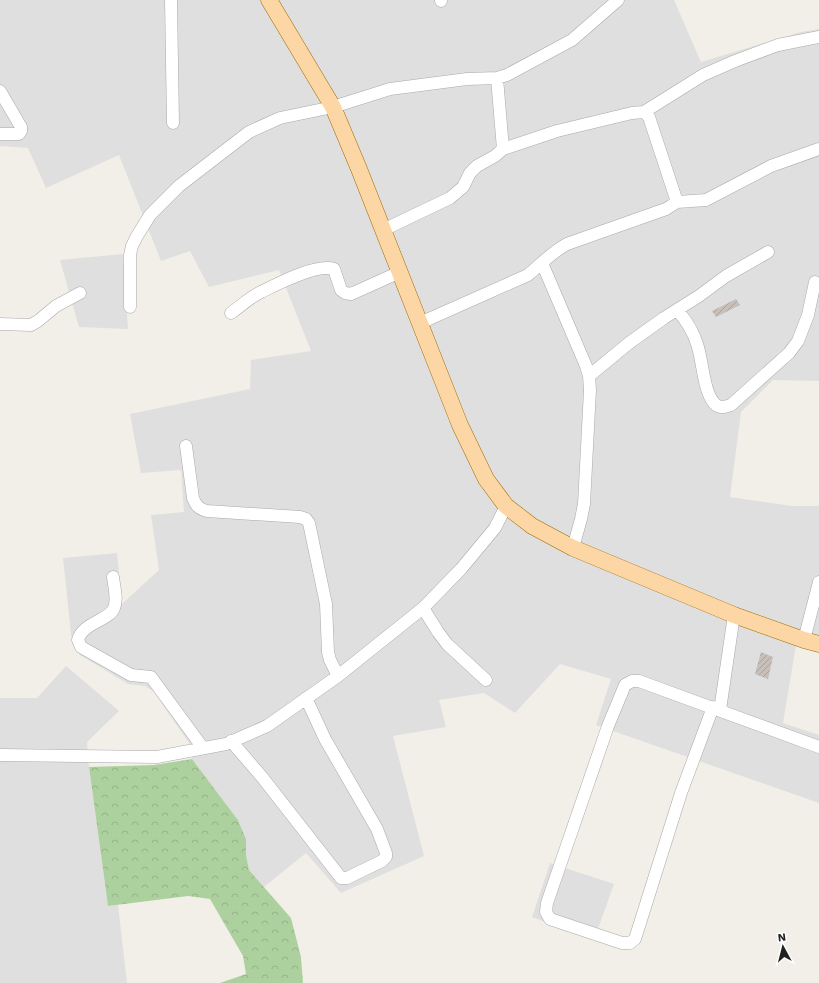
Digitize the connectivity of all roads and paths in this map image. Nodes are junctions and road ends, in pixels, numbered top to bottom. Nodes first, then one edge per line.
1 (171, 0) edge
2 (270, 0) edge
3 (618, 0) edge
4 (819, 37) edge
5 (497, 78) junction
6 (0, 91) edge
7 (333, 107) junction
8 (644, 112) junction
9 (172, 123) dead end
10 (0, 134) edge
11 (504, 149) junction
12 (819, 149) edge
13 (678, 202) junction
14 (383, 230) junction
15 (768, 252) dead end
16 (542, 263) junction
17 (400, 272) junction
18 (815, 282) dead end
19 (80, 293) dead end
20 (130, 307) dead end
21 (677, 310) junction
22 (231, 313) dead end
23 (814, 314) edge
24 (420, 323) junction
25 (0, 324) edge
26 (589, 376) junction
27 (186, 446) dead end
28 (506, 506) junction
29 (573, 548) junction
30 (113, 577) dead end
31 (819, 582) edge
32 (423, 608) junction
33 (734, 615) junction
34 (812, 642) edge
35 (338, 676) junction
36 (486, 680) dead end
37 (306, 698) junction
38 (716, 709) junction
39 (231, 741) junction
40 (819, 747) edge
41 (203, 748) junction
42 (0, 755) edge

1 - 9 street
2 - 7 main road
3 - 5 street
4 - 8 street
5 - 7 street
5 - 11 street
6 - 10 street
7 - 14 main road
7 - 20 street
8 - 11 street
8 - 13 street
11 - 14 street
12 - 13 street
13 - 16 street
14 - 17 main road
15 - 21 street
16 - 24 street
16 - 26 street
17 - 22 street
17 - 24 main road
18 - 23 street
19 - 25 street
21 - 23 street
21 - 26 street
24 - 28 main road
26 - 29 street
27 - 35 street
28 - 29 main road
28 - 32 street
29 - 33 main road
30 - 41 street
31 - 34 street
32 - 35 street
32 - 36 street
33 - 34 main road
33 - 38 street
35 - 37 street
37 - 39 street
37 - 39 street
38 - 38 street
38 - 40 street
39 - 41 street
41 - 42 street

